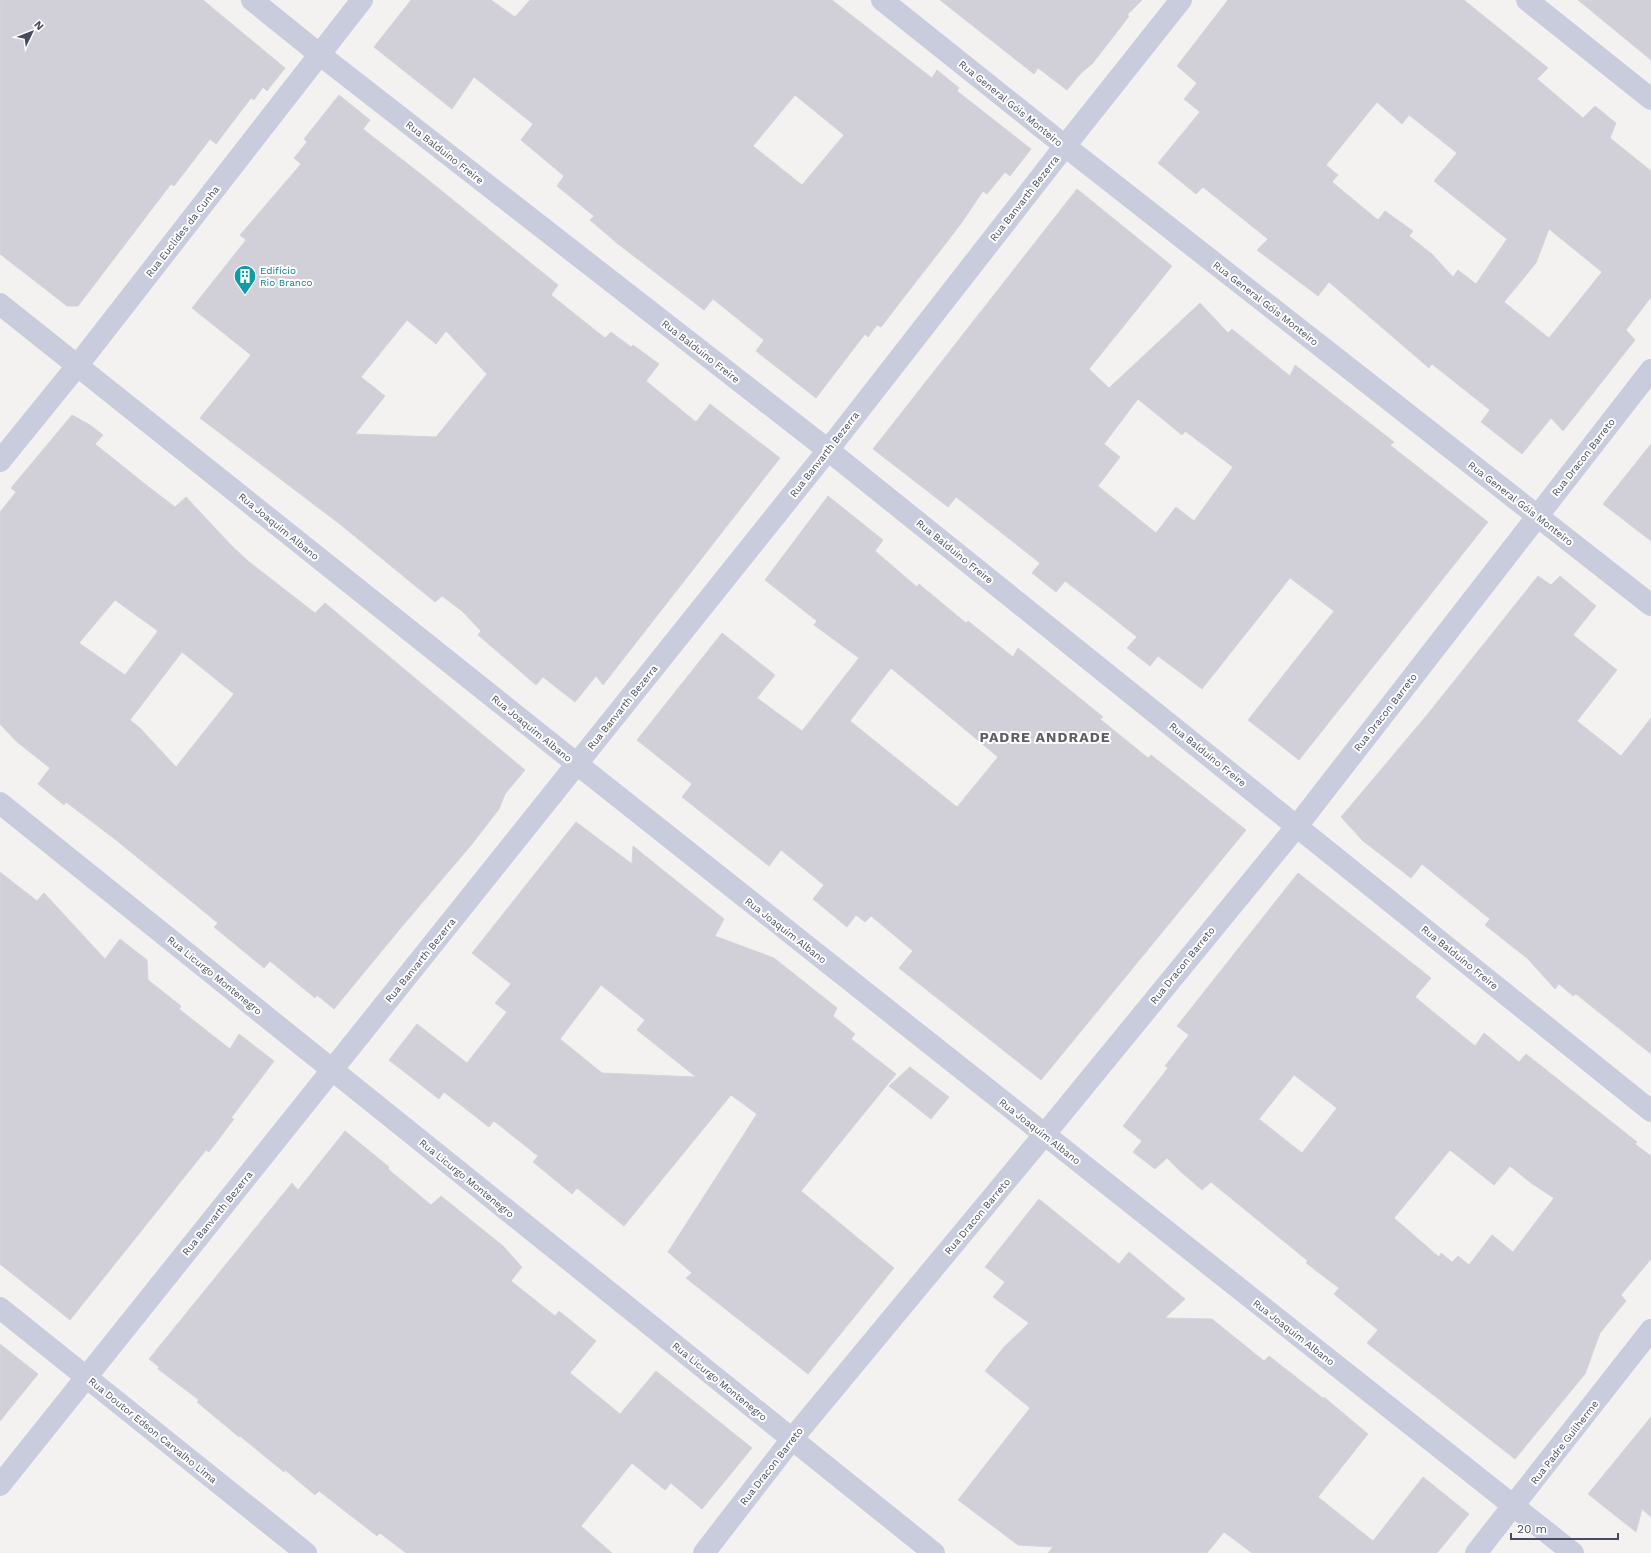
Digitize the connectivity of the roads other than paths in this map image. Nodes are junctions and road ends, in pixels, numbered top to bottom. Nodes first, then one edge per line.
1 (252, 0) edge
2 (362, 0) edge
3 (882, 0) edge
4 (1180, 0) edge
5 (1527, 0) edge
6 (319, 54) junction
7 (1651, 99) edge
8 (1065, 146) junction
9 (0, 304) edge
10 (77, 366) junction
11 (1651, 370) edge
12 (828, 450) junction
13 (0, 461) edge
14 (1538, 516) junction
15 (1651, 605) edge
16 (577, 764) junction
17 (0, 803) edge
18 (1297, 826) junction
19 (333, 1069) junction
20 (1651, 1112) edge
21 (1044, 1135) junction
22 (0, 1308) edge
23 (1651, 1330) edge
24 (86, 1376) junction
25 (792, 1439) junction
26 (0, 1485) edge
27 (1514, 1506) junction
28 (306, 1553) edge
29 (704, 1553) edge
30 (934, 1553) edge
31 (1476, 1553) edge
32 (1573, 1553) edge

1 - 6 street, Rua Balduíno Freire
2 - 6 street, Rua Euclides da Cunha
3 - 8 street, Rua General Góis Monteiro
4 - 8 street, Rua Banvarth Bezerra
5 - 7 street
6 - 10 street, Rua Euclides da Cunha
6 - 12 street, Rua Balduíno Freire
8 - 12 street, Rua Banvarth Bezerra
8 - 14 street, Rua General Góis Monteiro
9 - 10 street, Rua Joaquim Albano
10 - 13 street, Rua Euclides da Cunha
10 - 16 street, Rua Joaquim Albano
11 - 14 street, Rua Dracon Barreto
12 - 16 street, Rua Banvarth Bezerra
12 - 18 street, Rua Balduíno Freire
14 - 15 street, Rua General Góis Monteiro
14 - 18 street, Rua Dracon Barreto
16 - 19 street, Rua Banvarth Bezerra
16 - 21 street, Rua Joaquim Albano
17 - 19 street, Rua Licurgo Montenegro
18 - 20 street, Rua Balduíno Freire
18 - 21 street, Rua Dracon Barreto
19 - 24 street, Rua Banvarth Bezerra
19 - 25 street, Rua Licurgo Montenegro
21 - 25 street, Rua Dracon Barreto
21 - 27 street, Rua Joaquim Albano
22 - 24 street, Rua Doutor Edson Carvalho Lima
23 - 27 street, Rua Padre Guilherme
24 - 26 street, Rua Banvarth Bezerra
24 - 28 street, Rua Doutor Edson Carvalho Lima
25 - 29 street, Rua Dracon Barreto
25 - 30 street, Rua Licurgo Montenegro
27 - 31 street, Rua Padre Guilherme
27 - 32 street, Rua Joaquim Albano

